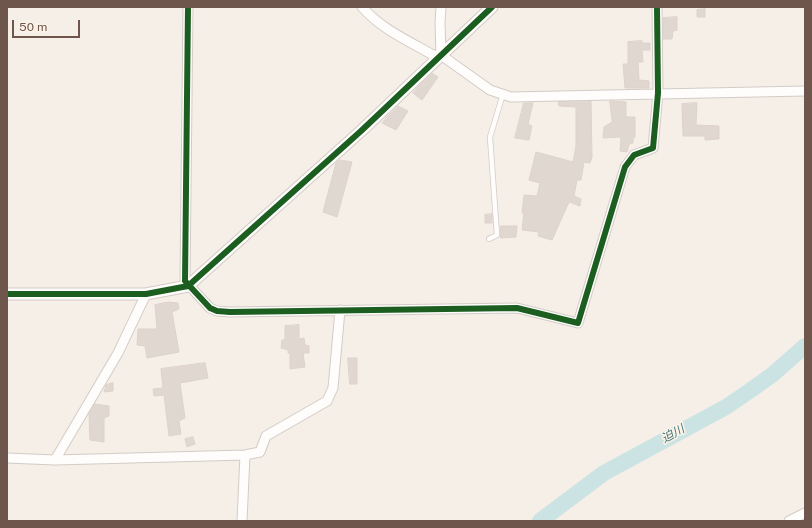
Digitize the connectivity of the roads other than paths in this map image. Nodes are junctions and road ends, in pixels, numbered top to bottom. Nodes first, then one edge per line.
1 (188, 7) edge
2 (362, 7) edge
3 (441, 7) edge
4 (492, 7) edge
5 (657, 7) edge
6 (441, 55) junction
7 (805, 91) edge
8 (658, 93) junction
9 (503, 94) junction
10 (489, 240) dead end
11 (188, 286) junction
12 (7, 294) edge
13 (146, 294) junction
14 (340, 310) junction
15 (245, 455) junction
16 (7, 458) edge
17 (55, 460) junction
18 (805, 513) edge
19 (242, 521) edge
20 (790, 521) edge

1 - 11 street
2 - 6 street
3 - 6 street
4 - 6 street
5 - 8 street
6 - 9 street
6 - 11 street
7 - 8 street
8 - 9 street
8 - 14 street
9 - 10 lane
11 - 13 street
11 - 14 street
12 - 13 street
13 - 17 street
14 - 15 street
15 - 17 street
15 - 19 street
16 - 17 street
18 - 20 street

